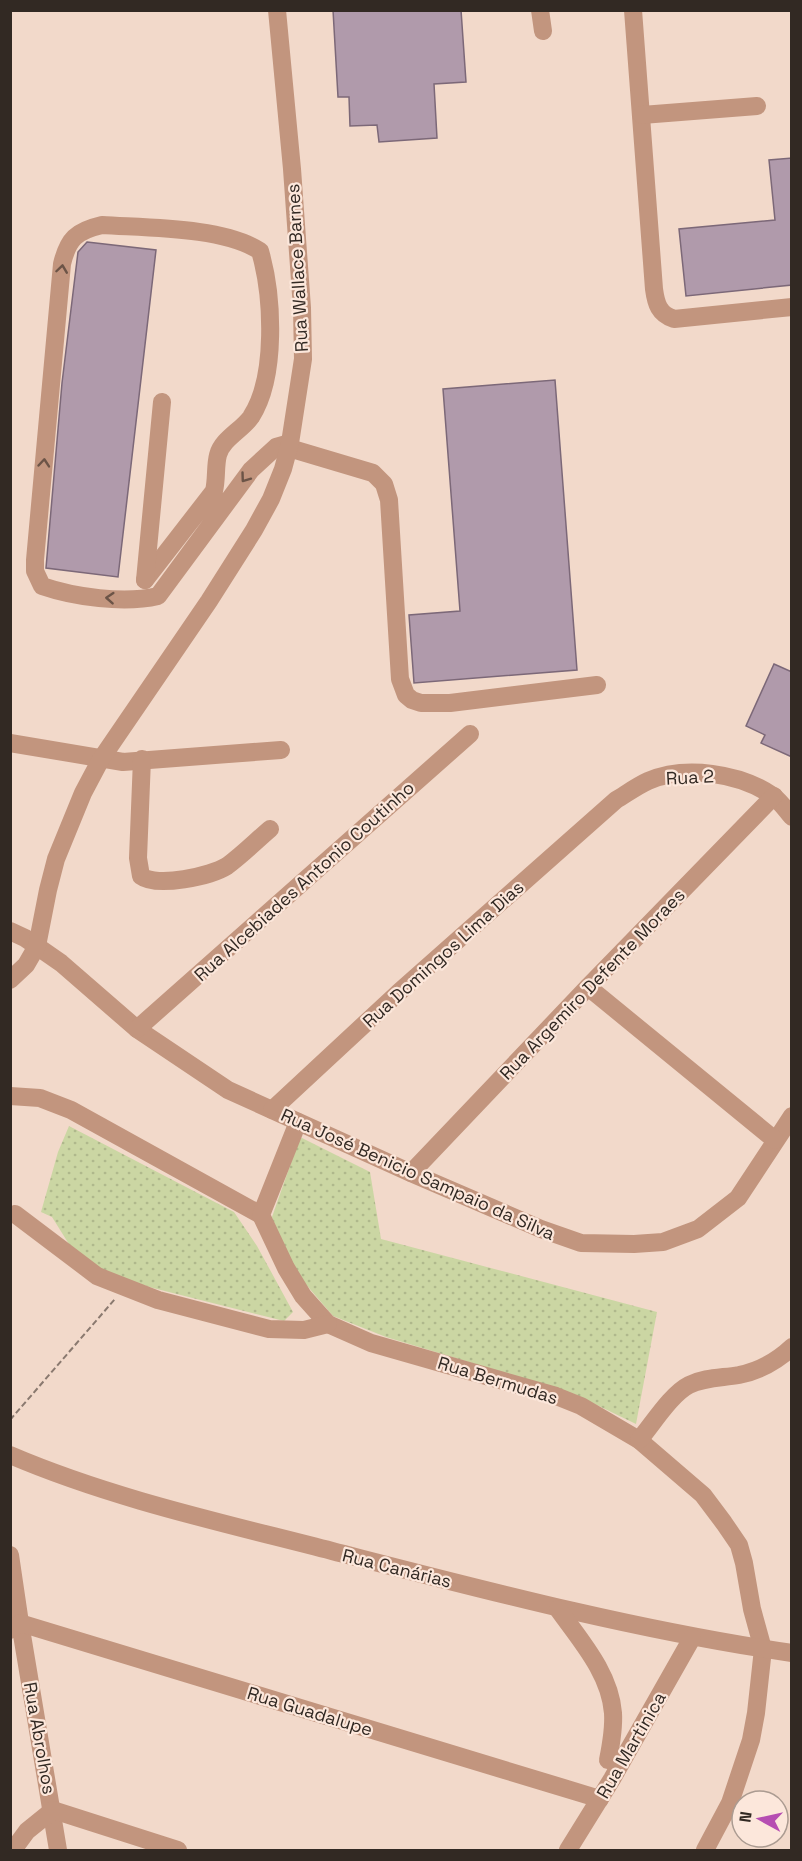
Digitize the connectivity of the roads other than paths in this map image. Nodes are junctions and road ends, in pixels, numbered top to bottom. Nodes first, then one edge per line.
1 (277, 10) edge
2 (540, 10) edge
3 (633, 10) edge
4 (543, 31) dead end
5 (757, 106) dead end
6 (642, 115) junction
7 (792, 307) edge
8 (162, 402) dead end
9 (290, 445) junction
10 (145, 580) junction
11 (143, 599) junction
12 (597, 685) dead end
13 (470, 734) dead end
14 (10, 743) edge
15 (281, 750) dead end
16 (101, 759) junction
17 (142, 759) junction
18 (774, 796) junction
19 (616, 800) joint
20 (792, 817) edge
21 (270, 829) dead end
22 (10, 931) edge
23 (38, 946) junction
24 (10, 980) edge
25 (588, 987) junction
26 (137, 1029) junction
27 (10, 1096) edge
28 (272, 1110) junction
29 (792, 1116) edge
30 (298, 1122) junction
31 (774, 1140) junction
32 (411, 1173) junction
33 (15, 1214) dead end
34 (261, 1215) junction
35 (328, 1324) junction
36 (792, 1347) edge
37 (639, 1440) junction
38 (10, 1455) edge
39 (10, 1555) edge
40 (558, 1609) junction
41 (15, 1627) edge
42 (692, 1638) junction
43 (763, 1649) junction
44 (792, 1653) edge
45 (608, 1760) dead end
46 (600, 1799) junction
47 (52, 1810) junction
48 (13, 1851) edge
49 (58, 1851) edge
50 (178, 1851) edge
51 (568, 1851) edge
52 (705, 1851) edge

1 - 9 street, Rua Wallace Barnes
2 - 4 street
3 - 6 street
5 - 6 street
6 - 7 street
8 - 10 street
9 -> 11 street
9 - 12 street
9 - 16 street, Rua Wallace Barnes
10 - 11 street
11 -> 10 street
13 - 26 street, Rua Alcebiades Antonio Coutinho
14 - 16 street
15 - 17 street
16 - 17 street
16 - 23 street, Rua Wallace Barnes
17 - 21 street
18 - 19 street, Rua 2
18 - 20 street, Rua 2
18 - 25 street, Rua Argemiro Defente Moraes
19 - 28 street, Rua Domingos Lima Dias
22 - 23 street
23 - 24 street, Rua Wallace Barnes
23 - 26 street, Rua José Benicio Sampaio da Silva
25 - 31 street
25 - 32 street, Rua Argemiro Defente Moraes
26 - 28 street, Rua José Benicio Sampaio da Silva
27 - 34 street
28 - 30 street, Rua José Benicio Sampaio da Silva
29 - 31 street, Rua José Benicio Sampaio da Silva
30 - 32 street, Rua José Benicio Sampaio da Silva
30 - 34 street
31 - 32 street, Rua José Benicio Sampaio da Silva
33 - 35 street
34 - 35 street, Rua Bermudas
35 - 37 street, Rua Bermudas
36 - 37 street
37 - 43 street, Rua Bermudas
38 - 40 street, Rua Canárias
39 - 41 street, Rua Abrolhos
40 - 42 street, Rua Canárias
40 - 45 street
41 - 46 street, Rua Guadalupe
41 - 47 street, Rua Abrolhos
42 - 43 street, Rua Canárias
42 - 46 street, Rua Martinica
43 - 44 street, Rua Canárias
43 - 52 street
46 - 51 street, Rua Martinica
47 - 48 street
47 - 49 street, Rua Abrolhos
47 - 50 street

